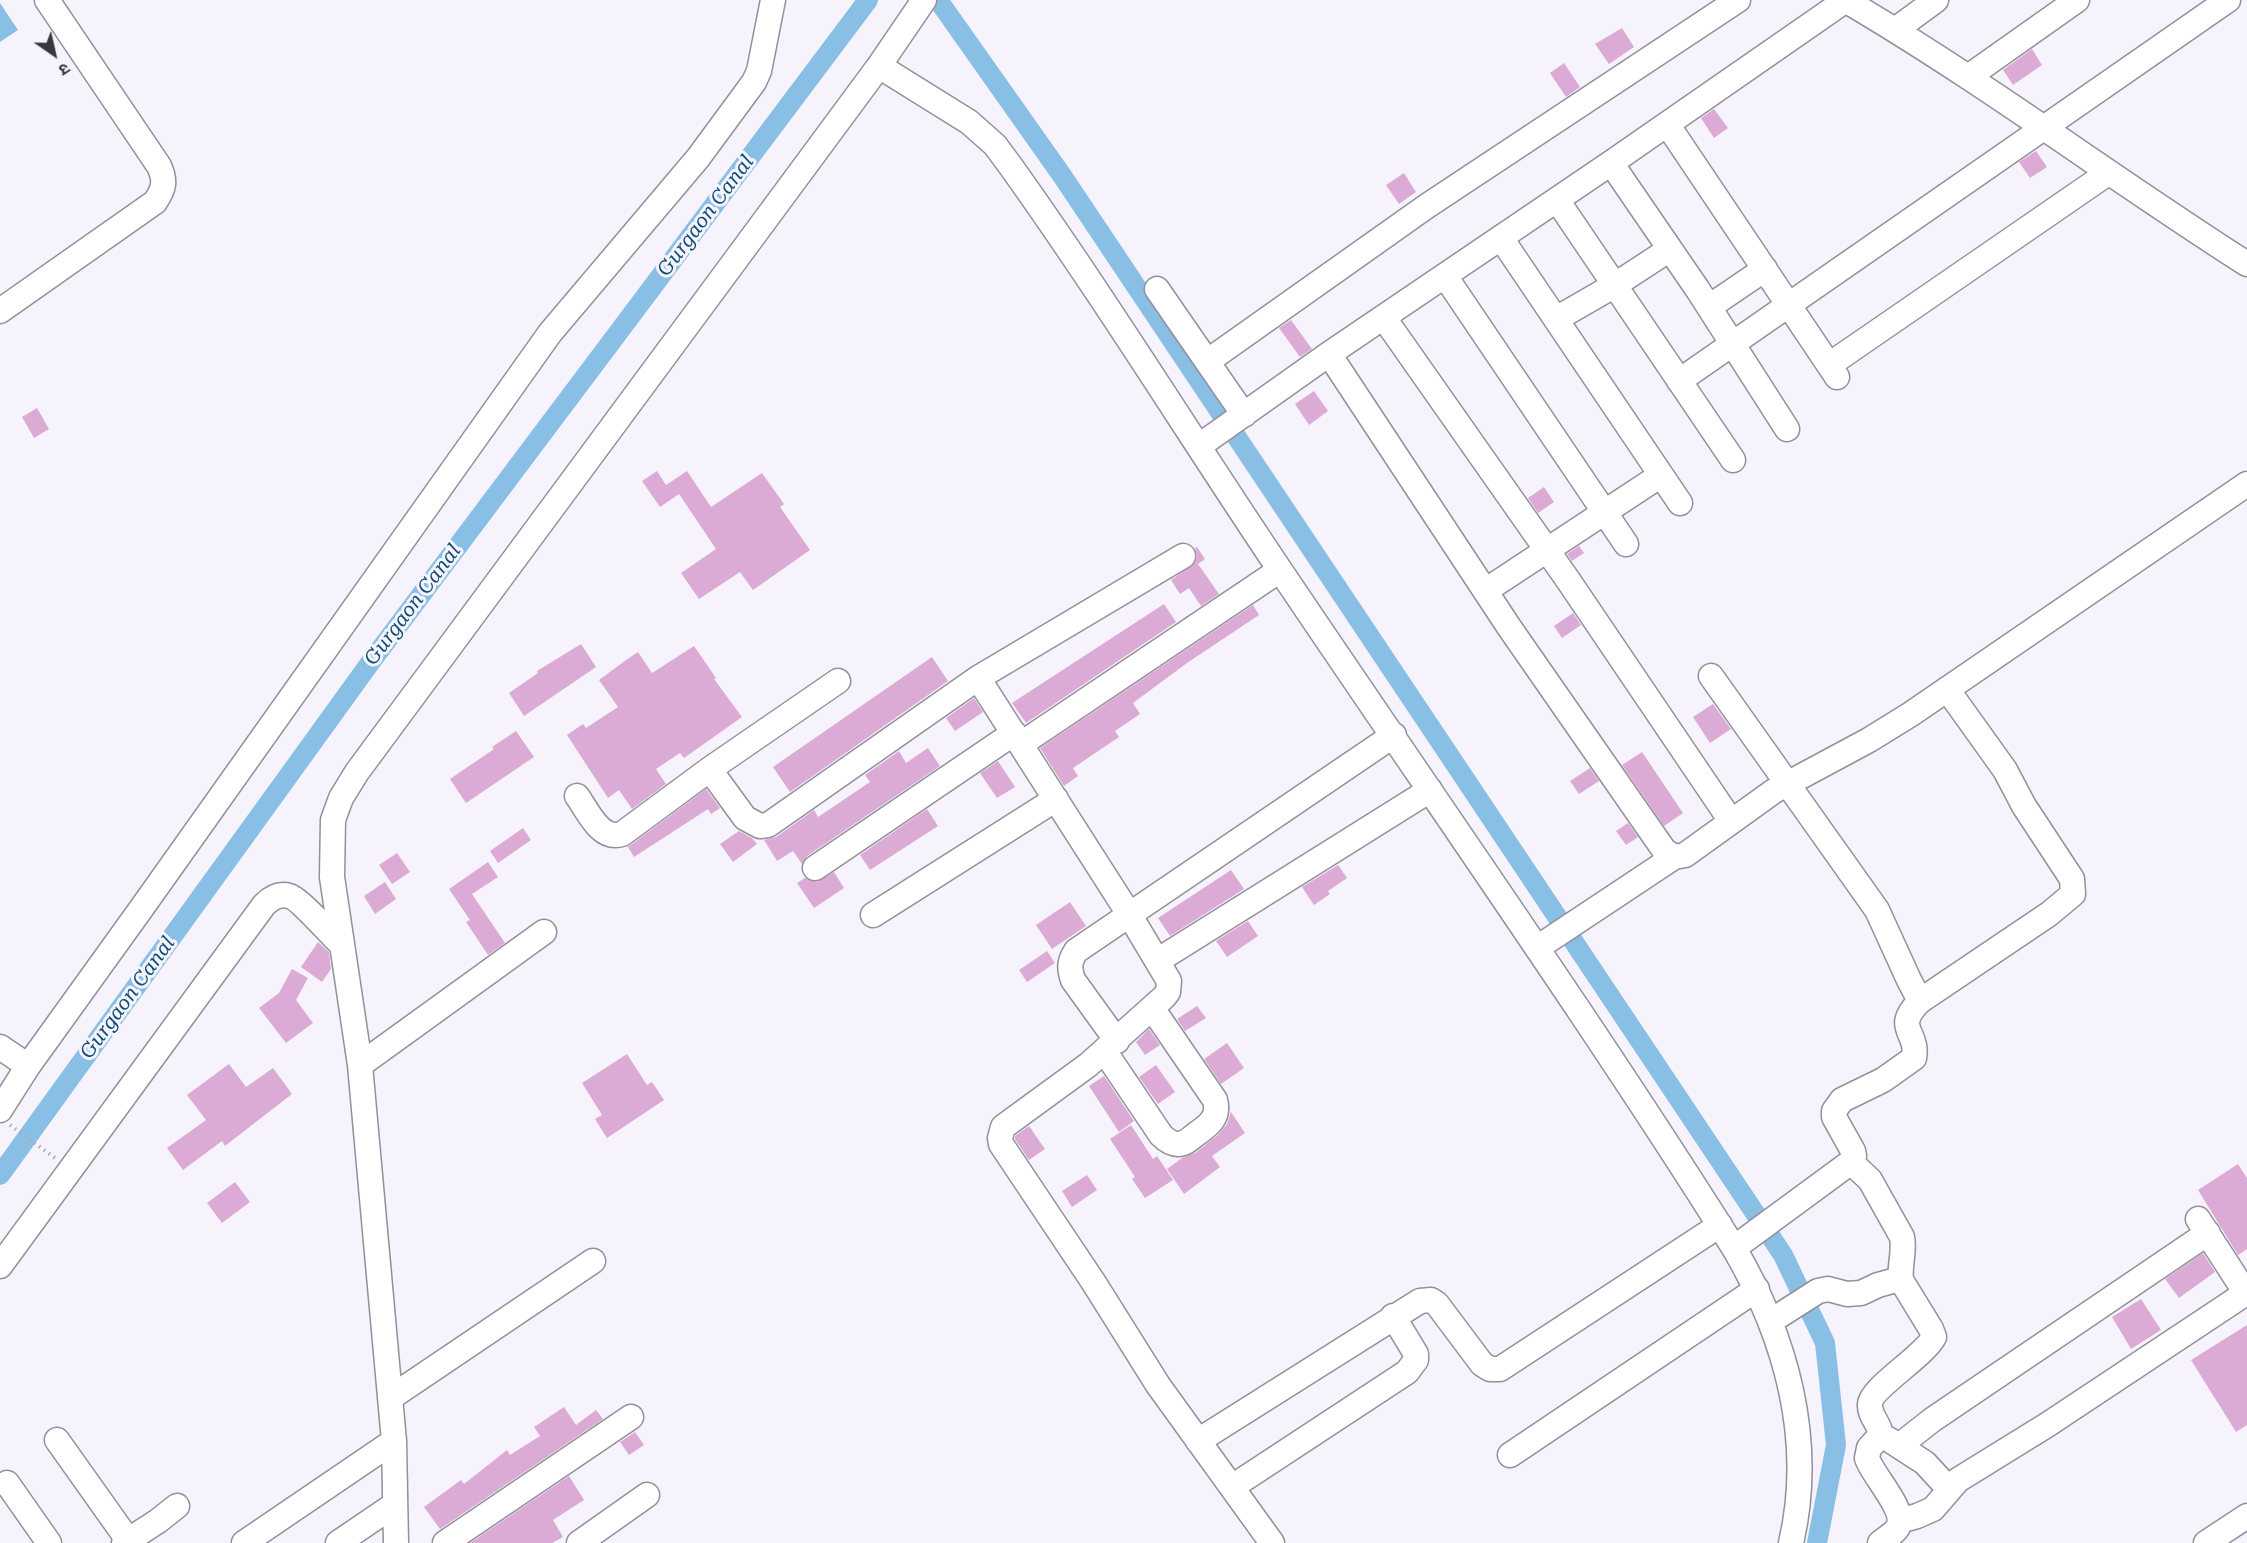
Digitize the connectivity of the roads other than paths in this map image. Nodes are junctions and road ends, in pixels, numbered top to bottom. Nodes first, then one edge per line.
1 (47, 0) edge
2 (773, 0) edge
3 (924, 0) edge
4 (1738, 0) edge
5 (1845, 0) edge
6 (1936, 0) edge
7 (2077, 0) edge
8 (2228, 0) edge
9 (1895, 30) junction
10 (879, 66) junction
11 (1968, 77) junction
12 (1667, 124) junction
13 (2045, 128) junction
14 (1611, 163) junction
15 (2108, 173) junction
16 (1557, 200) junction
17 (1501, 238) junction
18 (1670, 249) junction
19 (2247, 264) edge
20 (1765, 268) junction
21 (1445, 276) junction
22 (1615, 285) junction
23 (1156, 289) dead end
24 (1790, 305) junction
25 (1709, 308) junction
26 (0, 310) edge
27 (1384, 318) junction
28 (1556, 319) junction
29 (1733, 345) junction
30 (1329, 354) junction
31 (1208, 361) junction
32 (1679, 381) junction
33 (1232, 423) junction
34 (1787, 429) dead end
35 (1199, 446) junction
36 (1733, 460) dead end
37 (1661, 475) junction
38 (2247, 484) edge
39 (1680, 503) dead end
40 (1605, 512) junction
41 (1626, 544) dead end
42 (1546, 550) junction
43 (1183, 556) dead end
44 (1280, 570) junction
45 (1485, 591) junction
46 (1711, 676) dead end
47 (978, 678) junction
48 (838, 681) dead end
49 (1947, 689) junction
50 (1394, 735) junction
51 (1017, 739) junction
52 (710, 770) junction
53 (1787, 783) junction
54 (1430, 790) junction
55 (577, 796) dead end
56 (1056, 799) junction
57 (1731, 821) junction
58 (1674, 857) junction
59 (815, 868) dead end
60 (1129, 914) junction
61 (873, 915) dead end
62 (544, 932) dead end
63 (341, 944) junction
64 (1537, 948) junction
65 (1157, 961) junction
66 (1920, 1001) junction
67 (1152, 1008) junction
68 (1111, 1046) junction
69 (0, 1047) edge
70 (360, 1065) junction
71 (28, 1066) junction
72 (4, 1117) edge
73 (1851, 1162) junction
74 (1720, 1225) junction
75 (1734, 1248) junction
76 (593, 1261) dead end
77 (0, 1266) edge
78 (1900, 1279) junction
79 (1757, 1289) junction
80 (2246, 1294) edge
81 (1790, 1309) junction
82 (1393, 1316) junction
83 (390, 1398) junction
84 (631, 1417) dead end
85 (57, 1440) dead end
86 (1198, 1440) junction
87 (1890, 1440) junction
88 (394, 1441) junction
89 (1510, 1455) dead end
90 (7, 1483) dead end
91 (1232, 1487) junction
92 (1948, 1488) junction
93 (647, 1496) dead end
94 (394, 1505) junction
95 (177, 1506) dead end
96 (1900, 1521) junction
97 (2243, 1528) edge
98 (126, 1542) edge
99 (49, 1543) edge
100 (244, 1543) edge
101 (338, 1543) edge
102 (396, 1543) edge
103 (445, 1543) edge
104 (579, 1543) edge
105 (1272, 1543) edge
106 (1791, 1543) edge
107 (1880, 1543) edge
108 (2206, 1543) edge

1 - 26 street
2 - 71 street
3 - 10 street
4 - 31 street
5 - 9 street
5 - 12 street
6 - 9 street
7 - 11 street
8 - 13 street
9 - 11 street
10 - 35 street
10 - 63 street
11 - 13 street
12 - 14 street
12 - 20 street
13 - 15 street
13 - 24 street
14 - 16 street
14 - 18 street
15 - 19 street
15 - 24 street
16 - 17 street
16 - 22 street
17 - 21 street
17 - 28 street
18 - 22 street
18 - 25 street
20 - 24 street
20 - 25 street
21 - 27 street
21 - 40 street
22 - 28 street
22 - 32 street
23 - 31 street
24 - 29 street
25 - 29 street
27 - 30 street
27 - 42 street
28 - 37 street
29 - 32 street
29 - 34 street
30 - 33 street
30 - 45 street
31 - 33 street
32 - 36 street
33 - 35 street
35 - 44 street
37 - 39 street
37 - 40 street
38 - 49 street
40 - 41 street
40 - 42 street
42 - 45 street
42 - 57 street
43 - 47 street
44 - 50 street
44 - 51 street
45 - 58 street
46 - 53 street
47 - 51 street
47 - 52 street
48 - 52 street
49 - 53 street
49 - 66 street
50 - 54 street
50 - 60 street
51 - 56 street
51 - 59 street
52 - 55 street
53 - 57 street
53 - 66 street
54 - 64 street
54 - 65 street
56 - 60 street
56 - 61 street
57 - 58 street
58 - 64 street
60 - 65 street
60 - 68 street
62 - 70 street
63 - 70 street
63 - 77 street
64 - 74 street
65 - 67 street
66 - 73 street
67 - 68 street
67 - 68 street
68 - 86 street
69 - 71 street
70 - 83 street
71 - 72 street
73 - 75 street
73 - 78 street
74 - 75 street
74 - 82 street
75 - 79 street
76 - 83 street
78 - 81 street
78 - 87 street
79 - 81 street
79 - 89 street
80 - 87 street
80 - 92 street
81 - 106 street
82 - 86 street
82 - 91 street
83 - 88 street
84 - 103 street
85 - 98 street
86 - 91 street
87 - 92 street
87 - 96 street
88 - 94 street
88 - 100 street
90 - 99 street
91 - 105 street
92 - 96 street
93 - 104 street
94 - 101 street
94 - 102 street
95 - 98 street
96 - 107 street
97 - 108 street

